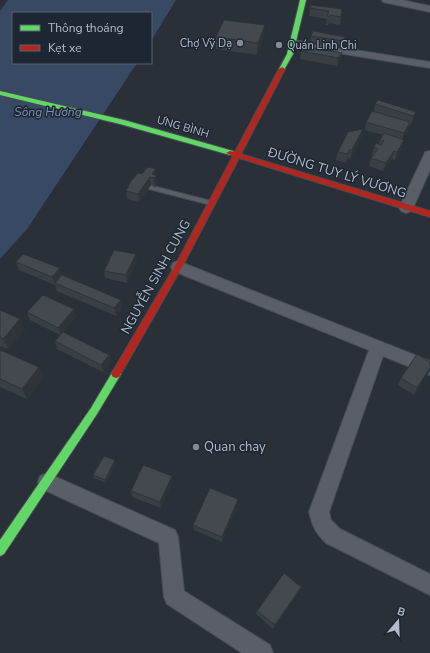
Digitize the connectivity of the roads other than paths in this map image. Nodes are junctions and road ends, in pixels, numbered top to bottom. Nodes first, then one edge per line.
1 (303, 0) edge
2 (387, 0) edge
3 (430, 8) edge
4 (293, 43) junction
5 (430, 65) edge
6 (0, 94) edge
7 (236, 155) junction
8 (430, 155) edge
9 (145, 186) edge
10 (211, 203) junction
11 (406, 208) junction
12 (430, 214) edge
13 (178, 267) junction
14 (378, 347) junction
15 (430, 368) edge
16 (47, 482) junction
17 (0, 550) edge
18 (430, 585) edge
19 (262, 653) edge

1 - 4 main road, NGUYỄN SINH CUNG
2 - 3 street
4 - 5 street
4 - 7 main road, NGUYỄN SINH CUNG
6 - 7 main road, ƯNG BÌNH
7 - 10 main road, NGUYỄN SINH CUNG
7 - 11 main road, ĐƯỜNG TUY LÝ VƯƠNG
8 - 11 street
9 - 10 lane
10 - 13 main road, NGUYỄN SINH CUNG
11 - 12 main road, ĐƯỜNG TUY LÝ VƯƠNG
13 - 14 street
13 - 16 main road, NGUYỄN SINH CUNG
14 - 15 street
14 - 18 street
16 - 17 main road, NGUYỄN SINH CUNG
16 - 19 street

